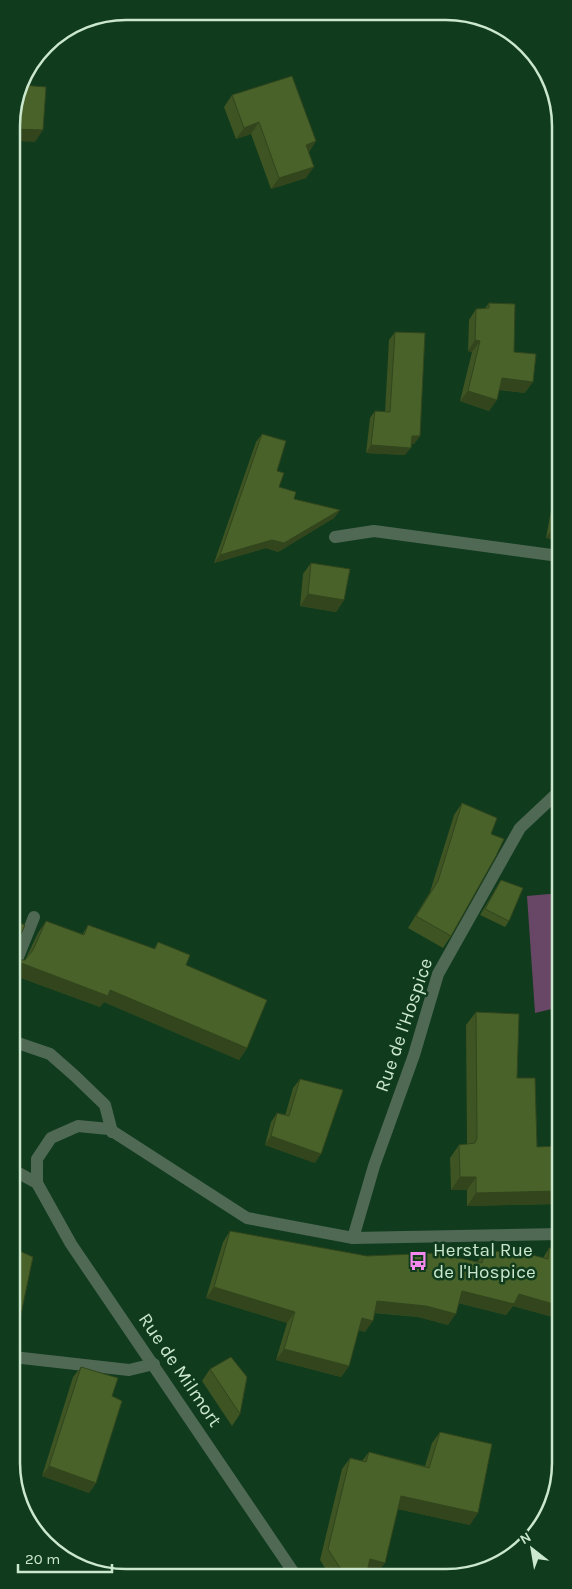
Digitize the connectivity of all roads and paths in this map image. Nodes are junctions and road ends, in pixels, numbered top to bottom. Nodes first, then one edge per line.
1 (335, 536) dead end
2 (552, 555) edge
3 (552, 798) edge
4 (34, 917) dead end
5 (20, 953) edge
6 (20, 1044) edge
7 (112, 1132) junction
8 (20, 1174) edge
9 (37, 1183) junction
10 (552, 1234) edge
11 (353, 1238) junction
12 (20, 1358) edge
13 (154, 1364) junction
14 (291, 1569) edge

1 - 2 street
3 - 11 street, Rue de l'Hospice
4 - 5 street
6 - 7 street
7 - 9 street
7 - 11 street
8 - 9 street
9 - 13 street, Rue de Milmort
10 - 11 street
12 - 13 street
13 - 14 street, Rue de Milmort

